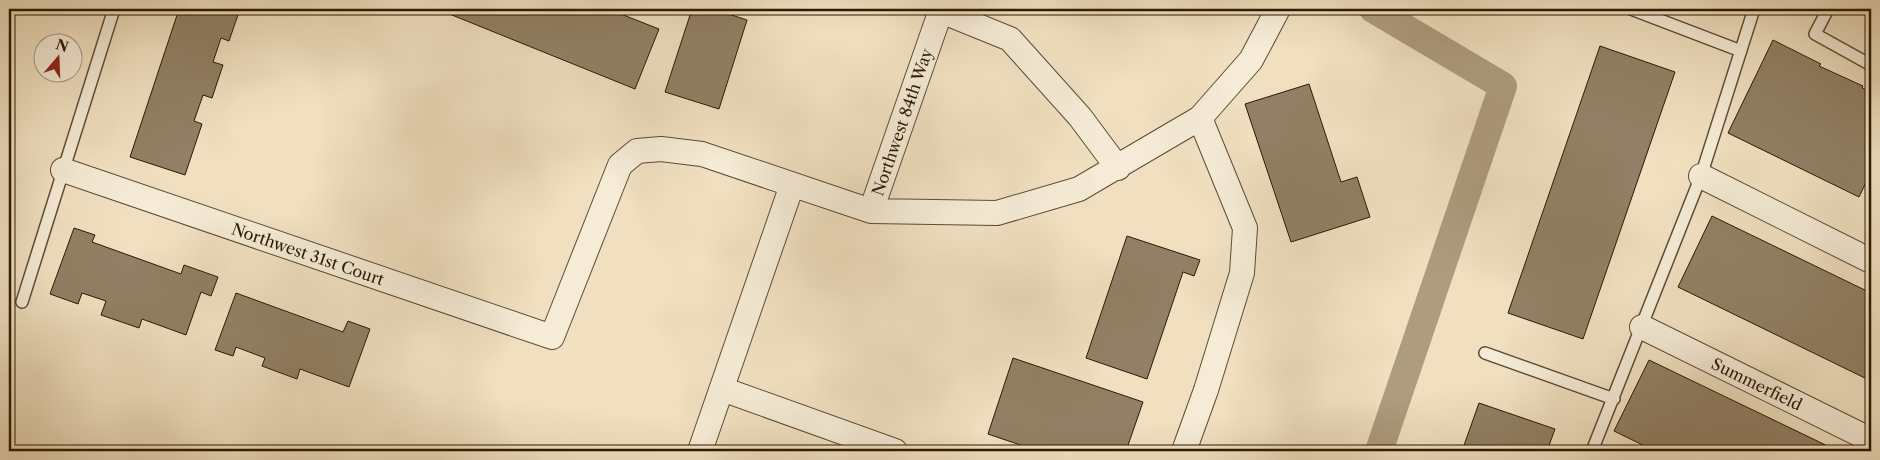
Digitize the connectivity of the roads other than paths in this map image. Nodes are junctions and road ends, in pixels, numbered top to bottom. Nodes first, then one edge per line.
1 (114, 9) edge
2 (1278, 9) edge
3 (1631, 9) edge
4 (1754, 9) edge
5 (1828, 9) edge
6 (938, 10) edge
7 (1741, 51) junction
8 (1871, 65) edge
9 (1200, 118) junction
10 (1118, 168) junction
11 (63, 170) junction
12 (1701, 176) junction
13 (792, 185) junction
14 (871, 211) junction
15 (1871, 261) edge
16 (22, 302) dead end
17 (1642, 327) junction
18 (552, 338) joint
19 (1485, 353) dead end
20 (722, 389) junction
21 (1614, 399) junction
22 (1871, 440) edge
23 (700, 451) edge
24 (895, 451) edge
25 (1184, 451) edge
26 (1592, 451) edge

1 - 11 lane
2 - 9 street
3 - 7 lane
4 - 7 lane
5 - 8 lane
6 - 10 street
6 - 14 street, Northwest 84th Way
7 - 12 lane
9 - 10 street
9 - 25 street
10 - 14 street
11 - 16 lane
11 - 18 street, Northwest 31st Court
12 - 15 street
12 - 17 lane
13 - 14 street, Northwest 84th Way
13 - 18 street, Northwest 84th Way
13 - 20 street
17 - 21 lane
17 - 22 street, Summerfield
19 - 21 lane
20 - 23 street
20 - 24 street
21 - 26 lane

